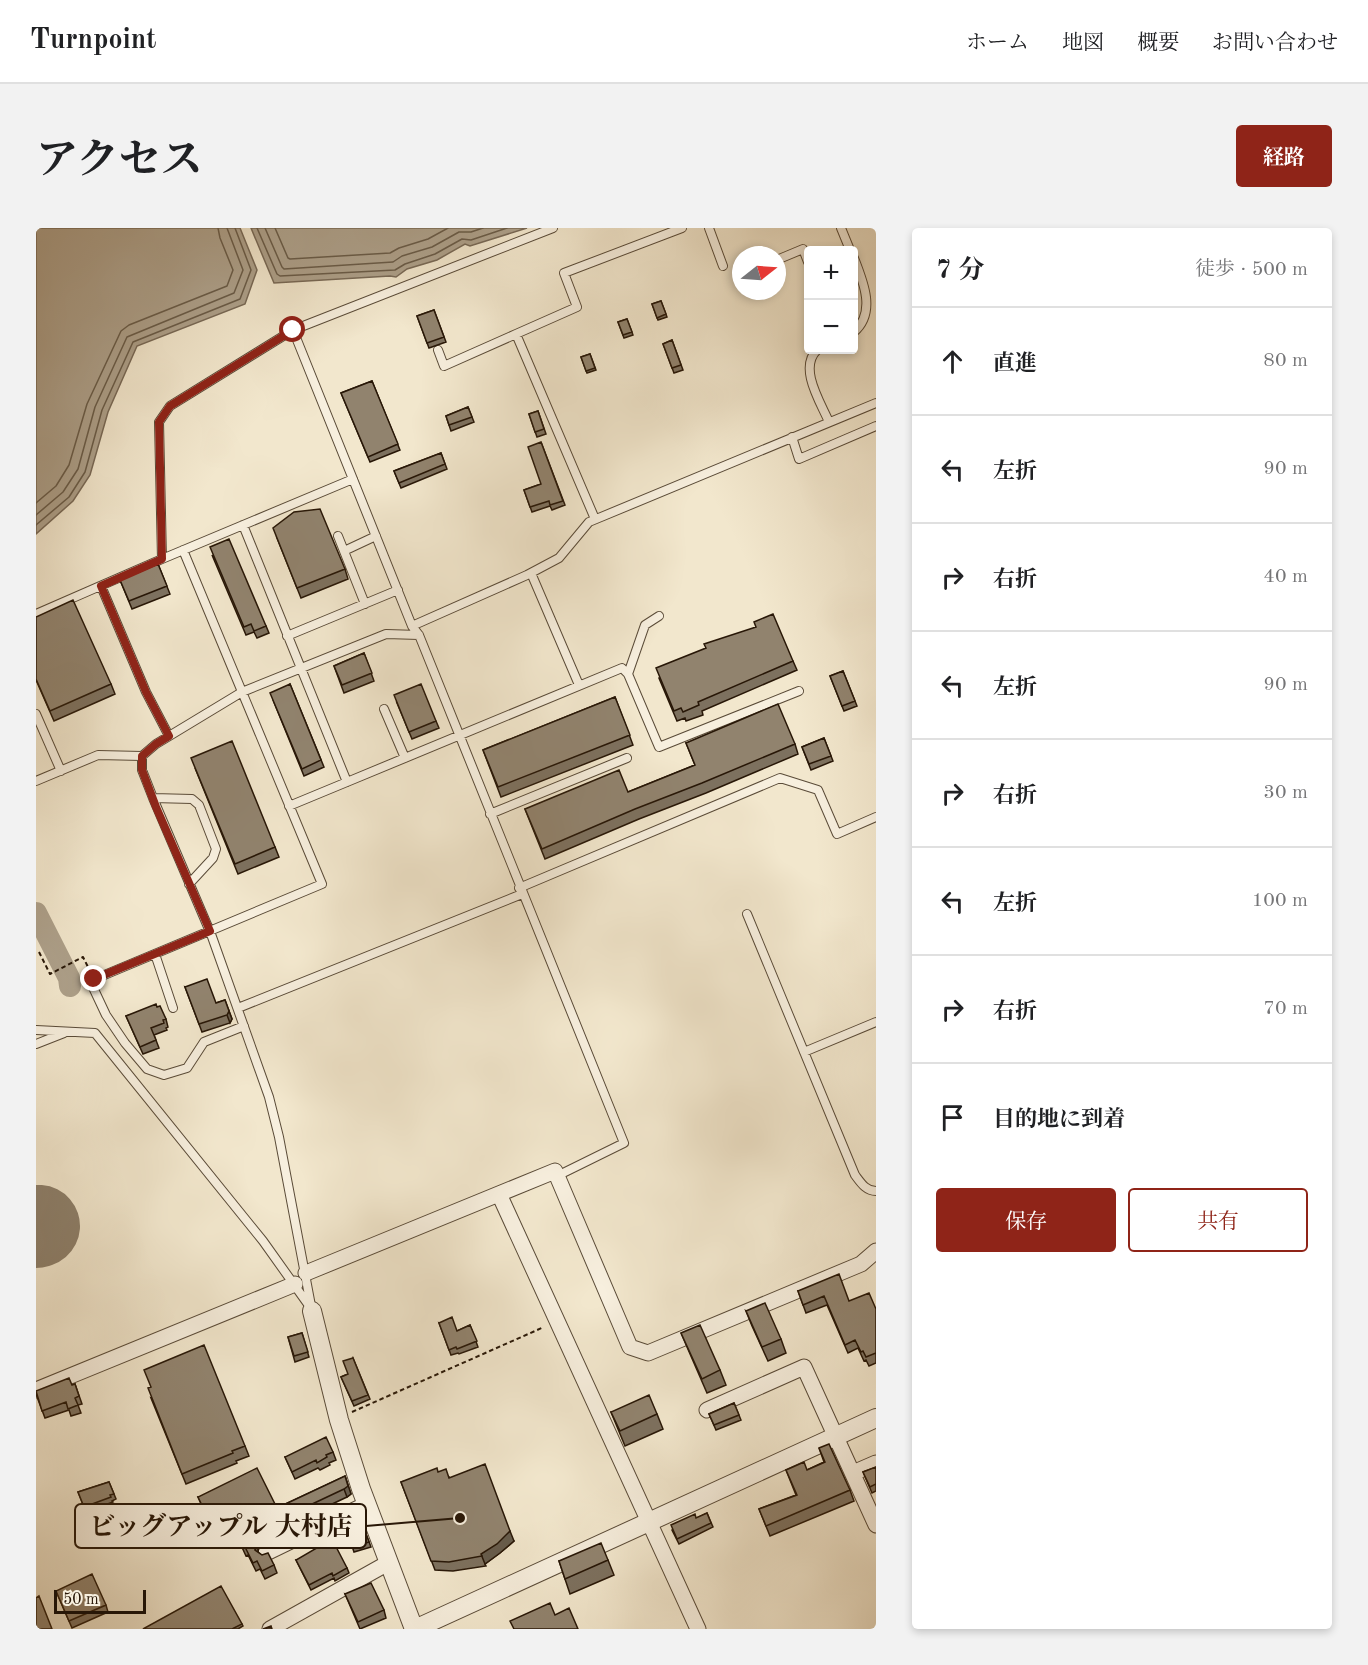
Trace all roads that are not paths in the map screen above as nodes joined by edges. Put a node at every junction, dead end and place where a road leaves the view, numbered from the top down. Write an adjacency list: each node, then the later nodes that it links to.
1 (553, 228): 11 (lane)
2 (682, 228): 12 (lane)
3 (708, 228): 8 (lane)
4 (841, 228): 5 (lane)
5 (848, 246)
6 (804, 252): 7 (lane)
7 (786, 256)
8 (723, 266)
9 (858, 268): 10 (lane)
10 (858, 329)
11 (293, 330): 19 (lane); 26 (lane)
12 (516, 334): 13 (lane); 20 (lane)
13 (438, 350)
14 (815, 354): 16 (lane)
15 (876, 403): 16 (lane)
16 (829, 422): 18 (lane)
17 (876, 426): 18 (lane)
18 (792, 437): 20 (lane)
19 (353, 479): 21 (lane); 23 (lane)
20 (595, 519): 27 (lane)
21 (243, 525): 24 (lane); 35 (lane)
22 (338, 536): 25 (lane)
23 (376, 536): 25 (lane); 29 (lane)
24 (183, 550): 26 (lane); 40 (lane)
25 (344, 550): 30 (lane)
26 (162, 559): 28 (lane)
27 (531, 573): 33 (lane); 38 (lane)
28 (101, 586): 31 (lane); 44 (lane)
29 (398, 591): 30 (lane); 33 (lane)
30 (365, 604): 35 (lane)
31 (36, 614)
32 (659, 616): 37 (lane)
33 (412, 626): 34 (lane)
34 (419, 635): 36 (lane); 43 (lane)
35 (287, 636): 36 (lane)
36 (300, 669): 40 (lane); 50 (lane)
37 (628, 674): 38 (lane); 39 (lane)
38 (579, 685): 43 (lane)
39 (799, 691)
40 (242, 692): 44 (lane); 52 (lane)
41 (384, 709): 46 (lane)
42 (36, 714): 48 (lane)
43 (459, 735): 46 (lane); 53 (lane)
44 (169, 736): 45 (lane)
45 (142, 756): 48 (lane); 51 (lane)
46 (405, 758): 50 (lane)
47 (627, 758): 53 (lane)
48 (61, 771): 49 (lane)
49 (36, 781)
50 (347, 782): 52 (lane)
51 (153, 798): 55 (lane); 55 (lane)
52 (290, 806): 58 (lane)
53 (490, 814): 56 (lane)
54 (876, 817): 56 (lane)
55 (189, 884): 58 (lane)
56 (521, 891): 61 (lane); 68 (lane)
57 (747, 914): 67 (lane)
58 (210, 931): 59 (lane); 61 (lane)
59 (155, 954): 60 (lane); 63 (lane)
60 (173, 1008)
61 (238, 1008): 63 (lane)
62 (876, 1022): 67 (lane)
63 (244, 1026): 72 (lane)
64 (36, 1030): 65 (lane)
65 (68, 1032): 66 (lane); 73 (lane)
66 (36, 1044)
67 (804, 1052): 69 (lane)
68 (557, 1176): 70 (street); 71 (street)
69 (876, 1191)
70 (499, 1194): 72 (street); 82 (street)
71 (876, 1251)
72 (306, 1273): 74 (lane)
73 (295, 1284): 74 (lane); 75 (street)
74 (312, 1311): 81 (street)
75 (36, 1390)
76 (707, 1410): 78 (street)
77 (876, 1418): 78 (street)
78 (836, 1436): 80 (street); 82 (street)
79 (876, 1463): 80 (street)
80 (853, 1473): 83 (street)
81 (367, 1504): 84 (street); 85 (street)
82 (650, 1521): 87 (street); 88 (street)
83 (876, 1525)
84 (267, 1552)
85 (388, 1563): 86 (street); 87 (street)
86 (270, 1629)
87 (415, 1629)
88 (698, 1629)

